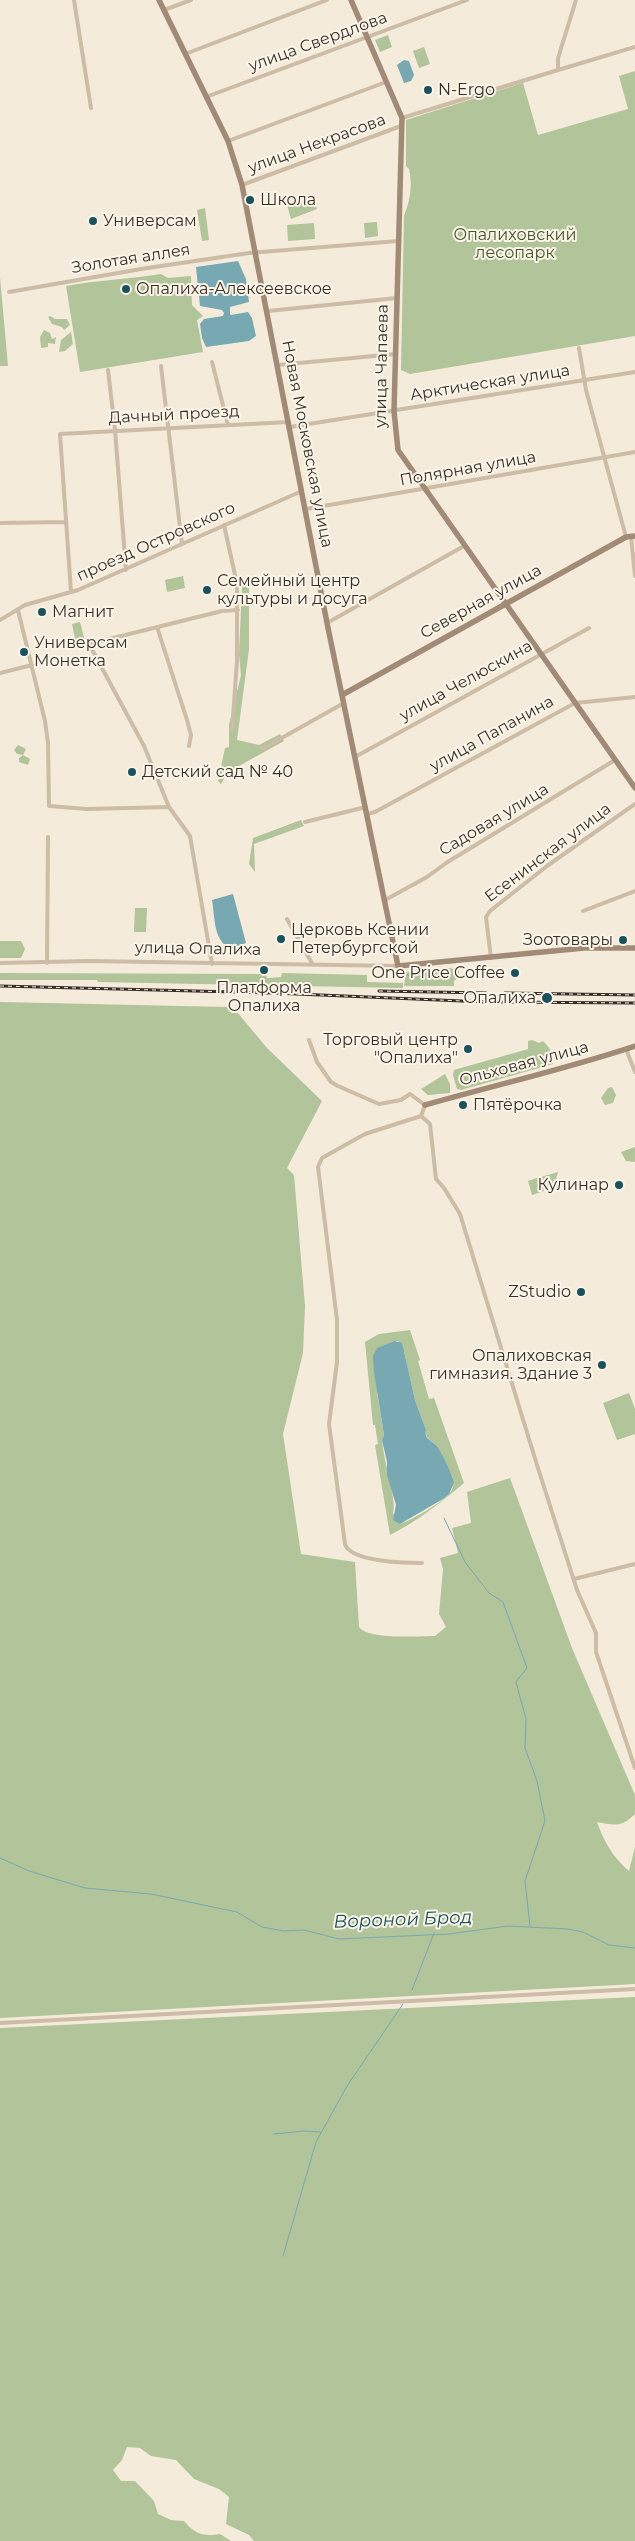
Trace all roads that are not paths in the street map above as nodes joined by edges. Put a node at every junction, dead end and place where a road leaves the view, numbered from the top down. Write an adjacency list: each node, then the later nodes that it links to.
1 (74, 0): 15 (street)
2 (159, 0): 8 (street, Новая Московская улица)
3 (191, 0): 8 (street)
4 (327, 0): 11 (street)
5 (351, 0): 9 (street)
6 (467, 0): 9 (street, улица Свердлова)
7 (576, 0): 12 (street)
8 (164, 10): 11 (street, Новая Московская улица)
9 (367, 37): 13 (street); 14 (street, улица Свердлова)
10 (635, 47): 12 (street)
11 (185, 54): 14 (street, Новая Московская улица)
12 (558, 70): 16 (street)
13 (386, 82): 16 (street); 18 (street)
14 (206, 97): 18 (street, Новая Московская улица)
15 (91, 108)
16 (402, 118): 17 (street, улица Чапаева)
17 (401, 126): 19 (street, улица Некрасова); 20 (street, улица Чапаева)
18 (228, 141): 19 (street, Новая Московская улица)
19 (242, 185): 21 (street, Новая Московская улица)
20 (398, 241): 21 (street, Золотая аллея); 23 (street, улица Чапаева)
21 (257, 254): 22 (street, Золотая аллея); 24 (street, Новая Московская улица)
22 (10, 292)
23 (397, 298): 24 (street); 26 (street, улица Чапаева)
24 (268, 311): 29 (street, Новая Московская улица)
25 (579, 348): 32 (street)
26 (395, 354): 29 (street); 33 (street, улица Чапаева)
27 (212, 362): 34 (street)
28 (161, 366): 36 (street)
29 (278, 366): 35 (street, Новая Московская улица)
30 (108, 370): 37 (street)
31 (635, 372): 32 (street, Арктическая улица)
32 (585, 380): 33 (street, Арктическая улица); 39 (street)
33 (394, 412): 35 (street, Арктическая улица); 40 (street, улица Чапаева)
34 (228, 424): 35 (street, Дачный проезд); 36 (street, Дачный проезд)
35 (289, 424): 41 (street, Новая Московская улица)
36 (169, 427): 37 (street, Дачный проезд); 47 (street)
37 (115, 430): 43 (street, Дачный проезд); 49 (street)
38 (635, 452): 39 (street, Полярная улица)
39 (604, 457): 40 (street, Полярная улица); 46 (street)
40 (424, 490): 42 (street, Полярная улица); 48 (street, улица Чапаева)
41 (302, 491): 42 (street, Новая Московская улица); 45 (street, проезд Островского)
42 (306, 509): 56 (street, Новая Московская улица)
43 (66, 522): 44 (street); 51 (street)
44 (0, 523)
45 (224, 525): 47 (street, проезд Островского); 54 (street)
46 (630, 536): 50 (street); 52 (street, Северная улица)
47 (182, 544): 49 (street, проезд Островского)
48 (464, 546): 52 (street, улица Чапаева); 56 (street)
49 (126, 570): 51 (street, проезд Островского)
50 (635, 576)
51 (71, 592): 53 (street, проезд Островского)
52 (504, 605): 59 (street, улица Чапаева); 62 (street, Северная улица)
53 (18, 610): 55 (street, проезд Островского); 60 (street)
54 (238, 610): 57 (street); 66 (street)
55 (0, 620)
56 (327, 623): 62 (street, Новая Московская улица)
57 (157, 627): 67 (street); 73 (street)
58 (589, 628): 59 (street, улица Челюскина)
59 (540, 654): 65 (street, улица Чапаева); 69 (street, улица Челюскина)
60 (32, 665): 61 (street); 73 (street)
61 (0, 673)
62 (342, 695): 64 (street, Новая Московская улица)
63 (635, 697): 65 (street, улица Папанина)
64 (344, 703): 68 (street); 69 (street, Новая Московская улица)
65 (575, 703): 70 (street, улица Чапаева); 74 (street, улица Папанина)
66 (232, 731)
67 (189, 746)
68 (262, 749)
69 (355, 757): 74 (street, Новая Московская улица)
70 (615, 760): 71 (street, улица Чапаева); 78 (street, Садовая улица)
71 (635, 788)
72 (635, 804): 82 (street, Есенинская улица)
73 (169, 807): 85 (street)
74 (366, 810): 75 (street, улица Папанина); 78 (street, Новая Московская улица)
75 (305, 822)
76 (48, 837): 84 (street)
77 (635, 892): 79 (street)
78 (385, 900): 87 (street, Новая Московская улица)
79 (583, 911)
80 (287, 919): 86 (street)
81 (635, 948): 82 (street, улица Опалиха)
82 (490, 958): 87 (street, улица Опалиха)
83 (0, 963): 84 (street, улица Опалиха)
84 (47, 963): 85 (street, улица Опалиха)
85 (212, 964): 86 (street, улица Опалиха)
86 (313, 965): 87 (street, улица Опалиха)
87 (398, 966)
88 (309, 1040): 92 (street)
89 (635, 1046): 90 (street, Ольховая улица)
90 (626, 1049): 91 (street); 92 (street, Ольховая улица)
91 (635, 1072)
92 (423, 1107): 93 (street)
93 (421, 1116): 94 (street); 96 (street)
94 (422, 1563)
95 (635, 1564): 96 (street)
96 (574, 1578): 97 (street)
97 (635, 1768)
98 (635, 1989): 99 (street)
99 (0, 2023)

